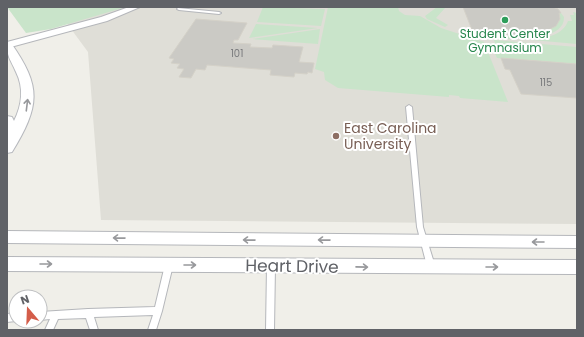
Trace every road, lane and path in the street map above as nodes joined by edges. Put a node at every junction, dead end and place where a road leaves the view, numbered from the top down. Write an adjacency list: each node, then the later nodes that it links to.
1 (136, 7): 4 (street)
2 (179, 9): 3 (lane)
3 (219, 13)
4 (7, 45): 6 (main road)
5 (7, 62): 6 (main road)
6 (26, 81): 9 (main road, one-way to 6)
7 (409, 107): 11 (lane)
8 (7, 120): 9 (main road)
9 (9, 144)
10 (7, 237): 11 (street, Heart Drive, one-way to 10)
11 (424, 241): 12 (street, Heart Drive, one-way to 11); 16 (lane)
12 (577, 242)
13 (7, 264): 14 (street, Heart Drive, one-way to 14)
14 (169, 265): 15 (street, Heart Drive, one-way to 15); 18 (lane)
15 (271, 266): 16 (street, Heart Drive, one-way to 16); 25 (lane)
16 (431, 267): 17 (street, Heart Drive, one-way to 17)
17 (577, 267)
18 (158, 311): 19 (lane); 24 (lane)
19 (88, 314): 20 (lane); 23 (lane)
20 (56, 315): 21 (lane); 22 (lane)
21 (48, 316)
22 (49, 330)
23 (94, 330)
24 (152, 330)
25 (270, 330)

